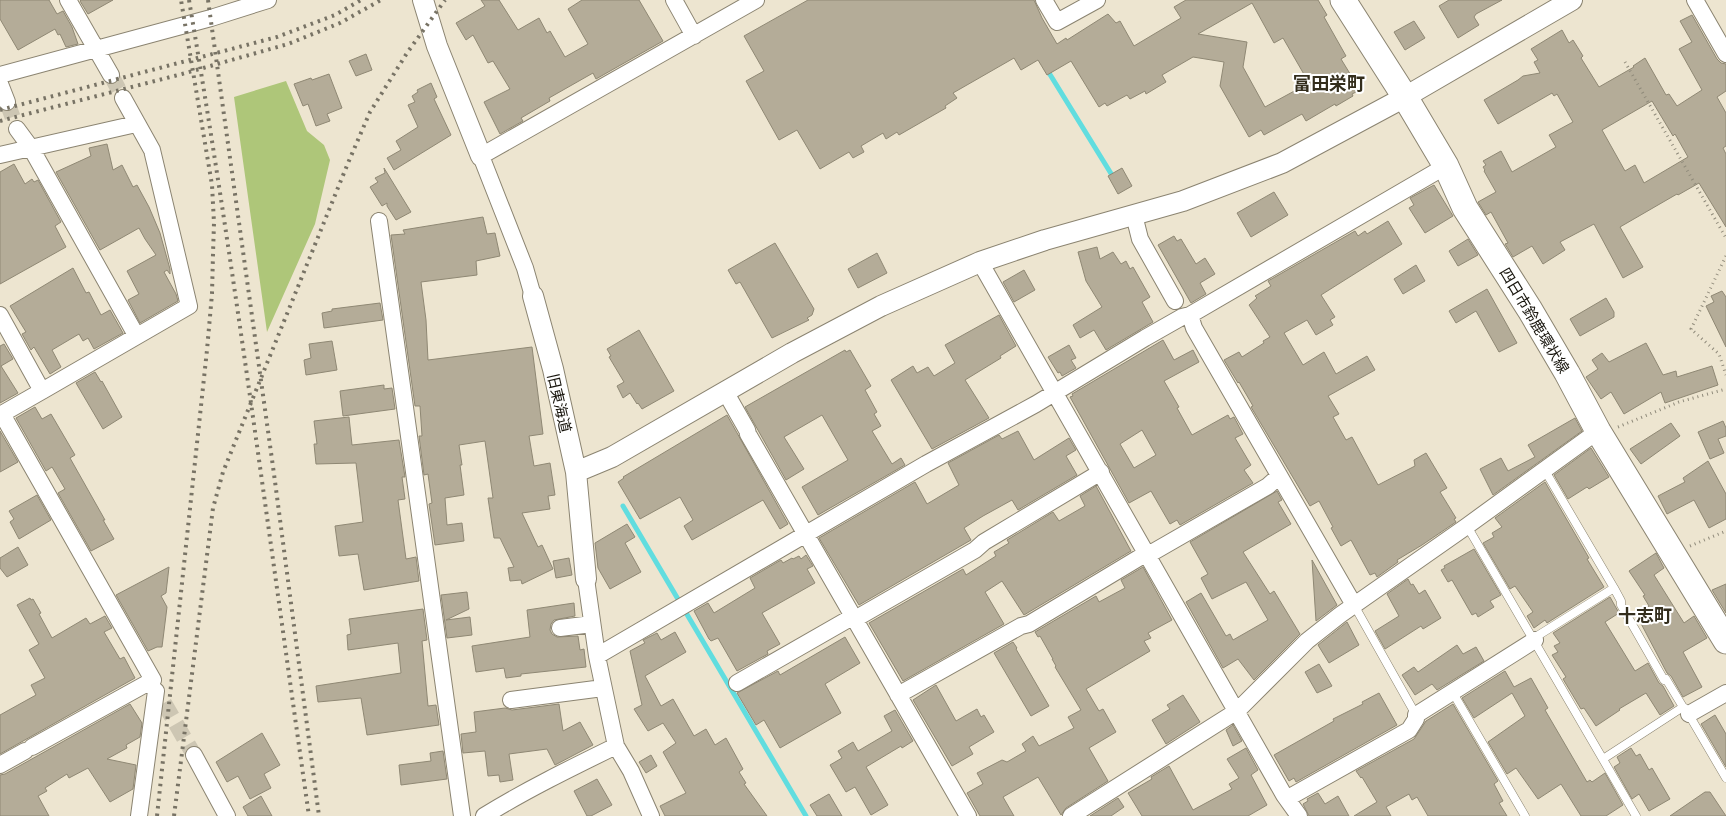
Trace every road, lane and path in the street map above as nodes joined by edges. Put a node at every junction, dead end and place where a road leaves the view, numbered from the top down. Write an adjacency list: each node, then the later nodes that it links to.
1 (68, 0): 12 (street)
2 (268, 0): 12 (street)
3 (423, 0): 25 (street, 旧東海道)
4 (674, 0): 11 (street)
5 (756, 0): 11 (street)
6 (1044, 0): 7 (street)
7 (1097, 0)
8 (1342, 0): 18 (main road, 四日市鈴鹿環状線)
9 (1572, 0): 18 (street)
10 (1695, 0): 13 (street)
11 (694, 36): 25 (street)
12 (97, 50): 15 (street); 16 (street)
13 (1726, 54)
14 (1625, 62): 29 (path)
15 (0, 75)
16 (110, 75)
17 (0, 84): 20 (street)
18 (1405, 97): 26 (main road, 四日市鈴鹿環状線); 27 (street)
19 (123, 98): 21 (street)
20 (6, 102)
21 (136, 124): 23 (street); 36 (street)
22 (17, 129): 23 (street)
23 (31, 148): 24 (street); 36 (street)
24 (0, 154)
25 (482, 156): 32 (street, 旧東海道)
26 (1446, 166): 35 (street); 43 (main road, 四日市鈴鹿環状線)
27 (1134, 215): 31 (street); 33 (street)
28 (379, 221): 80 (street)
29 (1726, 238)
30 (1726, 256): 37 (path)
31 (980, 262): 40 (street); 41 (street)
32 (533, 296): 45 (street, 旧東海道)
33 (1175, 300)
34 (0, 315): 39 (street)
35 (1190, 316): 40 (street); 47 (street)
36 (136, 335): 39 (street)
37 (1726, 375)
38 (1726, 389): 43 (path)
39 (42, 391): 42 (street)
40 (1055, 392): 46 (street); 50 (street)
41 (726, 393): 45 (street); 50 (street)
42 (1, 414): 64 (street)
43 (1600, 433): 44 (street); 52 (main road, 四日市鈴鹿環状線)
44 (1544, 470): 48 (street); 54 (lane)
45 (576, 472): 53 (street, 旧東海道)
46 (1101, 472): 51 (street); 56 (street)
47 (1279, 476): 51 (street); 55 (street)
48 (1467, 526): 55 (street); 59 (lane)
49 (1726, 532): 52 (path)
50 (806, 533): 56 (street); 61 (street)
51 (1148, 554): 67 (street); 70 (street)
52 (1673, 556): 60 (main road, 四日市鈴鹿環状線)
53 (586, 580): 57 (street, 旧東海道)
54 (1614, 588): 59 (lane); 69 (lane)
55 (1354, 605): 70 (street); 71 (lane)
56 (854, 617): 62 (street); 67 (street)
57 (592, 624): 58 (street); 61 (street, 旧東海道)
58 (560, 628)
59 (1534, 639): 65 (street); 74 (lane)
60 (1726, 641)
61 (597, 656): 63 (street, 旧東海道)
62 (737, 682)
63 (603, 688): 68 (street); 72 (street, 旧東海道)
64 (158, 692): 75 (street); 78 (street)
65 (1453, 693): 71 (street); 86 (lane)
66 (1726, 693): 69 (street)
67 (898, 695): 83 (street)
68 (511, 700)
69 (1686, 710): 74 (lane); 76 (lane)
70 (1237, 711): 77 (street); 84 (street)
71 (1416, 715): 77 (street)
72 (616, 746): 81 (street); 82 (street, 旧東海道)
73 (194, 755): 79 (street)
74 (1604, 759): 87 (lane)
75 (0, 765)
76 (1726, 778)
77 (1288, 798): 85 (street)
78 (139, 816)
79 (227, 816)
80 (462, 816)
81 (484, 816)
82 (651, 816)
83 (968, 816)
84 (1071, 816)
85 (1299, 816)
86 (1525, 816)
87 (1636, 816)

